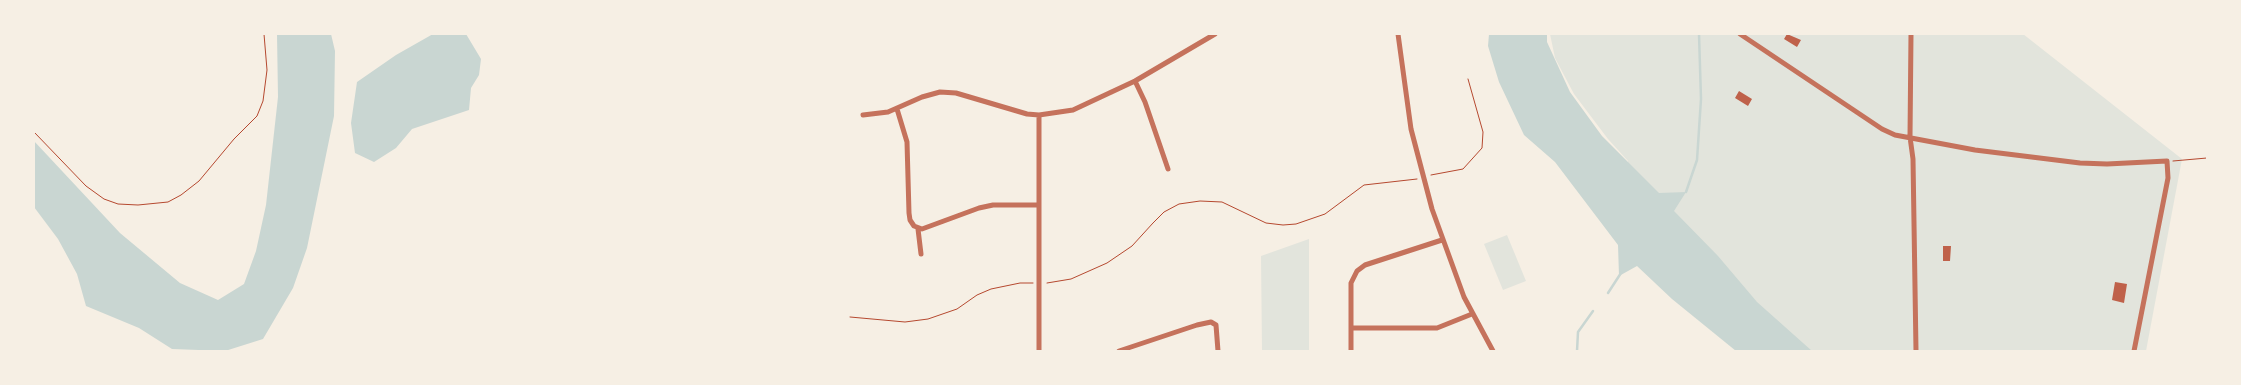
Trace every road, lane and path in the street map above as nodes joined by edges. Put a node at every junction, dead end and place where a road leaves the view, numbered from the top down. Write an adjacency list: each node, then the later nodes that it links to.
1 (264, 34): 11 (path)
2 (1215, 34): 7 (street)
3 (1398, 34): 20 (street)
4 (1740, 34): 12 (street)
5 (1911, 34): 12 (street)
6 (1468, 79): 16 (path)
7 (1135, 82): 10 (street); 15 (street)
8 (897, 109): 9 (street); 10 (street); 19 (street)
9 (863, 115)
10 (1039, 115): 18 (street)
11 (34, 132)
12 (1910, 137): 14 (street); 32 (street)
13 (2207, 158): 14 (path)
14 (2168, 161): 33 (street)
15 (1168, 169)
16 (1430, 175)
17 (1416, 179): 23 (path)
18 (1038, 205): 19 (street); 27 (street)
19 (918, 228): 21 (street)
20 (1442, 240): 24 (street); 26 (street)
21 (921, 254)
22 (1032, 283): 25 (path)
23 (1046, 283)
24 (1472, 314): 26 (street); 31 (street)
25 (850, 317)
26 (1351, 328): 30 (street)
27 (1039, 351)
28 (1124, 351): 29 (street)
29 (1218, 351)
30 (1351, 351)
31 (1492, 351)
32 (1916, 351)
33 (2134, 351)

